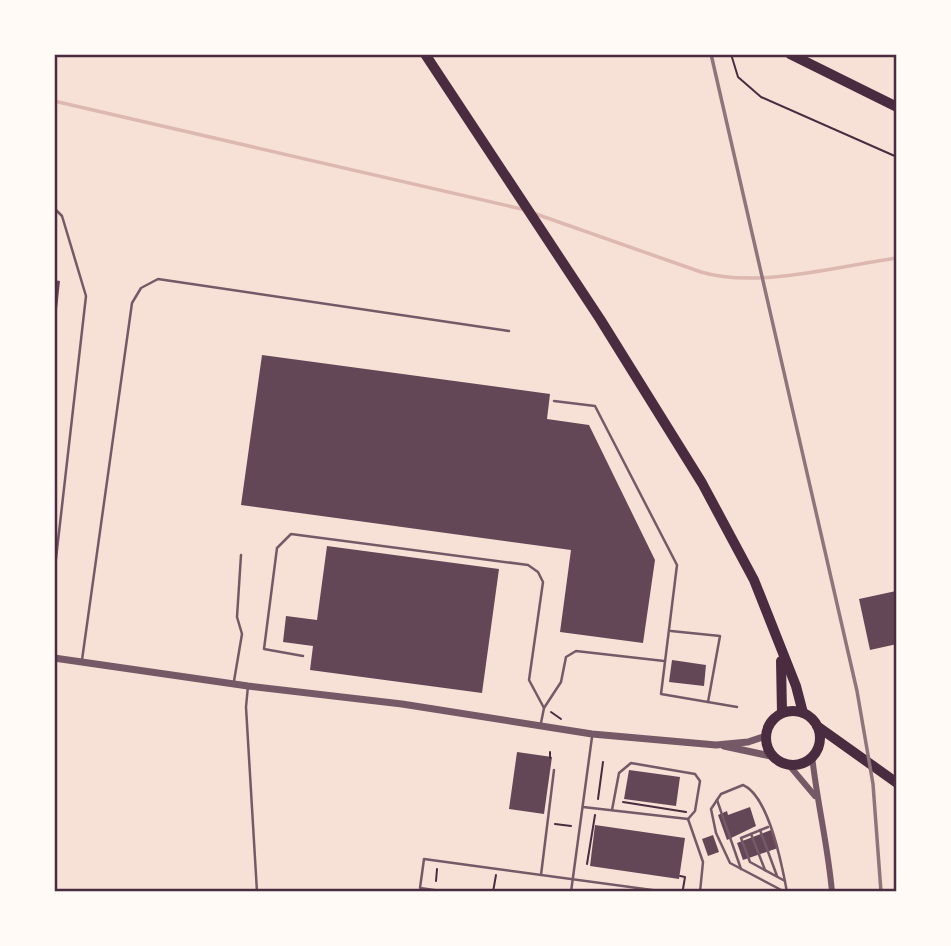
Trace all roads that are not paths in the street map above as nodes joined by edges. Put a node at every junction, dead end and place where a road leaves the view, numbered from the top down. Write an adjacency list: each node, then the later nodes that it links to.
1 (425, 54): 10 (main road)
2 (790, 54): 3 (main road)
3 (897, 107)
4 (54, 208): 8 (lane)
5 (509, 331): 13 (lane)
6 (554, 401): 9 (lane)
7 (241, 555): 15 (lane)
8 (54, 576)
9 (671, 631): 14 (lane); 17 (lane)
10 (781, 653): 20 (main road); 21 (main road)
11 (303, 656): 19 (lane)
12 (54, 658): 13 (street)
13 (82, 661): 15 (street)
14 (664, 661): 17 (lane); 19 (lane)
15 (234, 684): 16 (street)
16 (248, 686): 22 (street); 48 (lane)
17 (708, 702): 18 (lane)
18 (737, 707)
19 (544, 708): 22 (lane)
20 (782, 713): 21 (main road); 25 (main road)
21 (803, 713): 23 (main road)
22 (540, 726): 24 (street)
23 (817, 726): 27 (main road); 28 (main road)
24 (592, 734): 26 (street); 35 (lane)
25 (766, 736): 26 (street); 29 (main road)
26 (716, 745): 29 (street)
27 (843, 747): 28 (main road); 32 (main road)
28 (815, 752): 30 (main road); 33 (street)
29 (775, 757): 30 (main road)
30 (788, 764): 33 (street)
31 (554, 770): 43 (lane)
32 (896, 782)
33 (817, 798): 47 (street)
34 (717, 800): 38 (lane); 42 (lane); 42 (lane)
35 (582, 807): 36 (lane); 45 (lane)
36 (612, 810): 37 (lane); 37 (lane)
37 (688, 819): 52 (lane)
38 (769, 827): 39 (lane); 46 (lane)
39 (760, 830): 40 (lane); 44 (lane)
40 (751, 834): 41 (lane); 41 (lane)
41 (765, 870): 44 (lane)
42 (742, 871): 53 (lane)
43 (541, 874): 45 (lane); 49 (lane)
44 (777, 876): 46 (lane)
45 (573, 879): 50 (lane); 51 (lane)
46 (785, 881): 53 (lane)
47 (831, 891)
48 (257, 892)
49 (448, 892)
50 (571, 892)
51 (667, 892)
52 (700, 892)
53 (786, 892)

